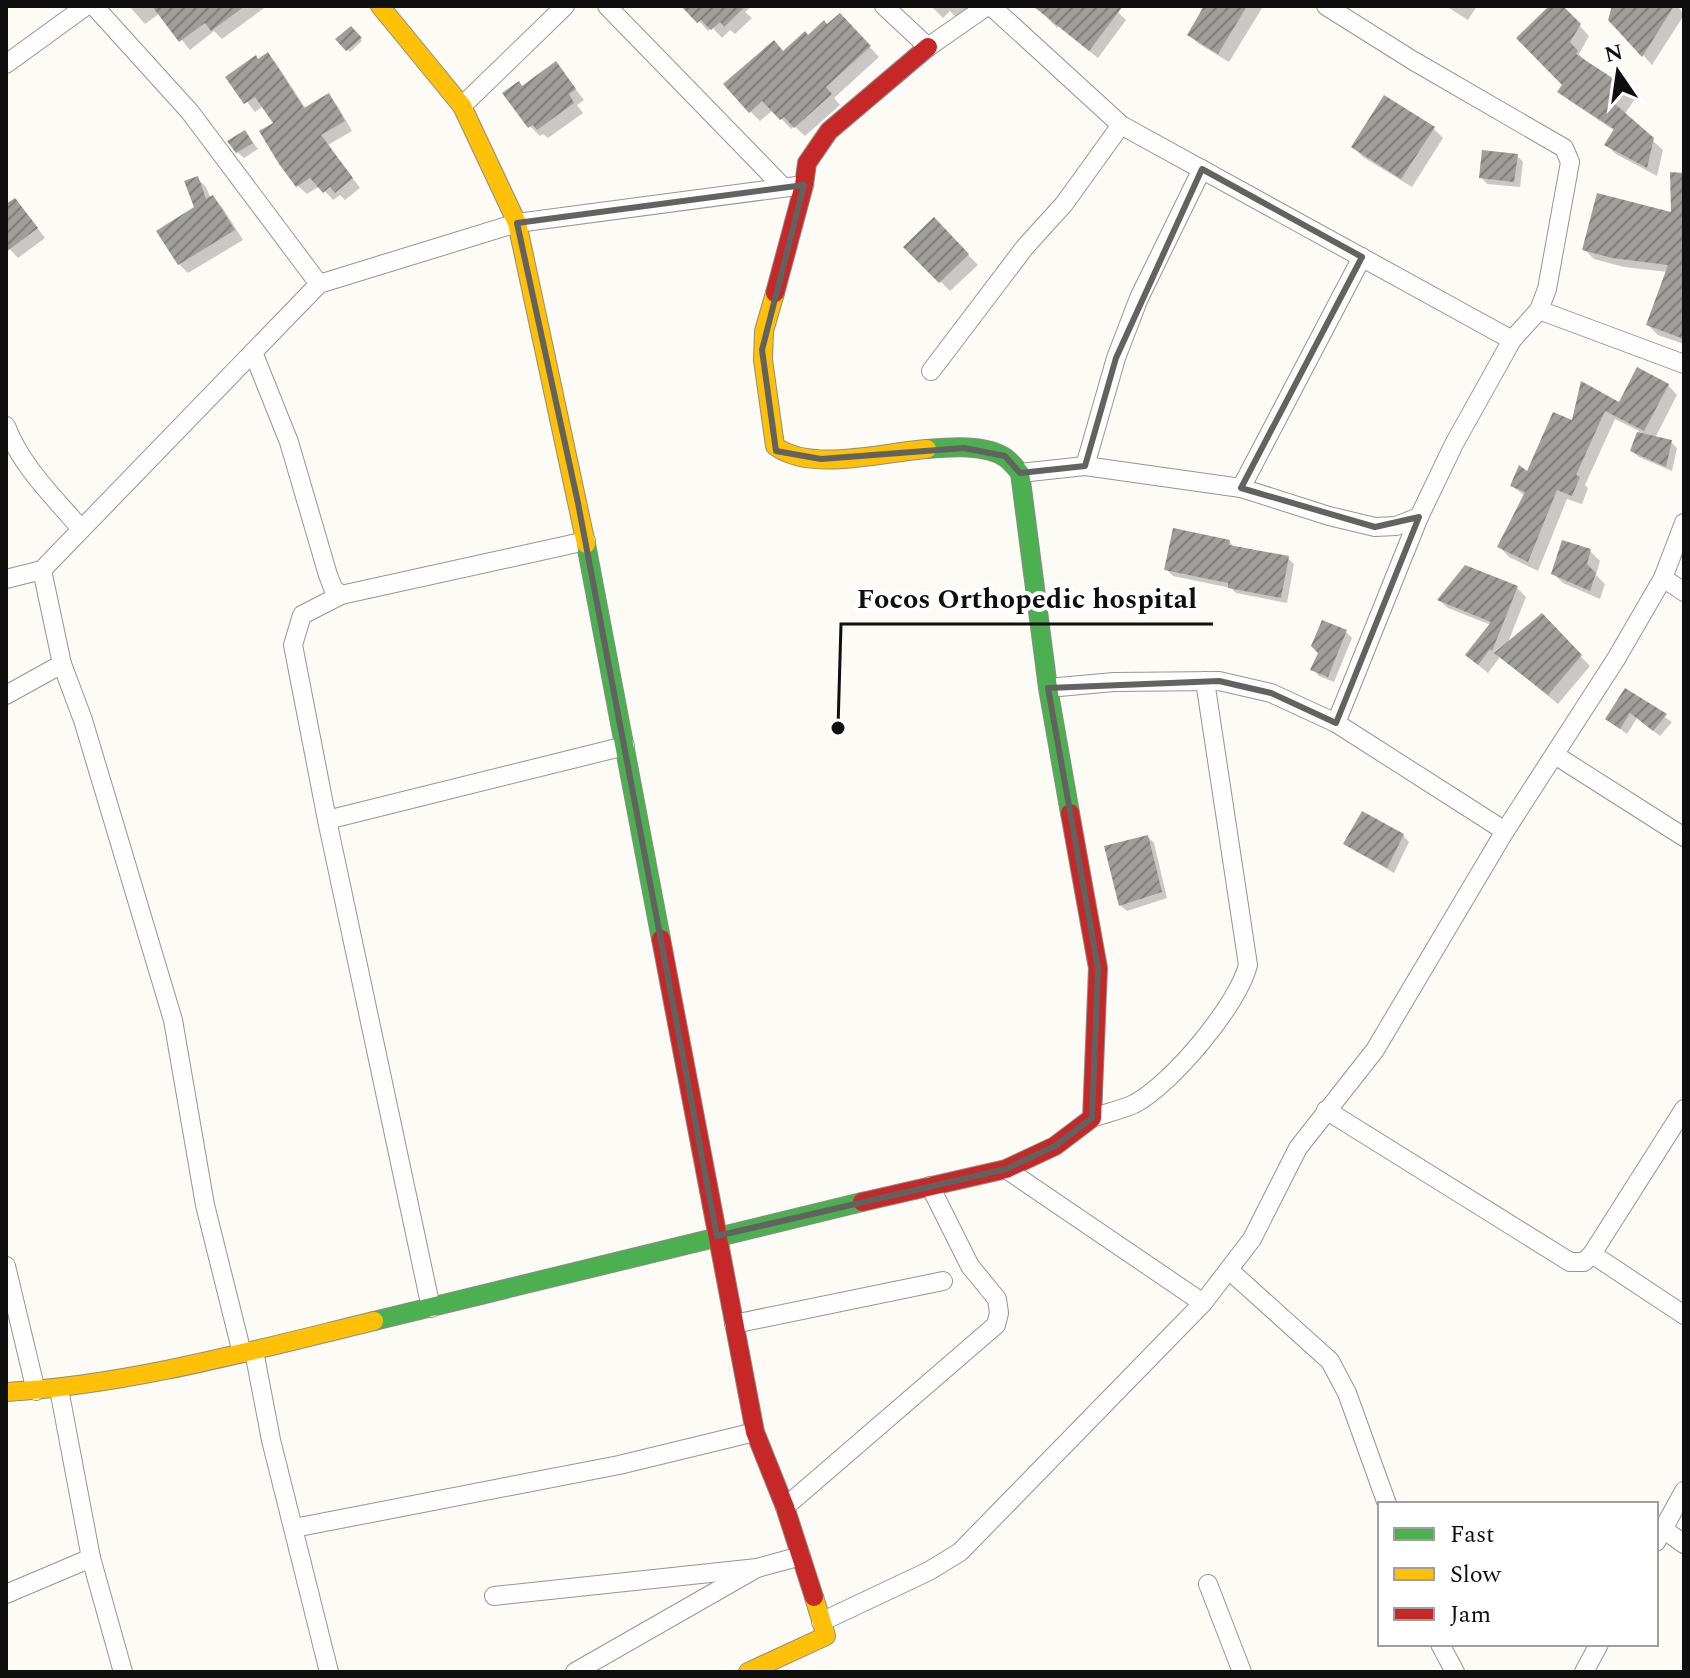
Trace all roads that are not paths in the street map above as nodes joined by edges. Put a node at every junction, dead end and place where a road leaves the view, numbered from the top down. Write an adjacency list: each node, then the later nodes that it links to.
1 (86, 6): 10 (street)
2 (94, 6): 18 (street)
3 (380, 6): 11 (street)
4 (565, 6): 11 (street)
5 (607, 6): 15 (street)
6 (884, 6): 9 (street)
7 (989, 6): 9 (street); 12 (street)
8 (1326, 6): 19 (street)
9 (928, 47): 14 (street)
10 (6, 64)
11 (462, 106): 16 (street)
12 (1121, 125): 13 (street); 23 (street)
13 (1202, 169): 17 (street); 25 (street)
14 (804, 185): 15 (street); 26 (street)
15 (783, 187): 16 (street)
16 (517, 223): 18 (street); 31 (street)
17 (1362, 257): 20 (street); 27 (street)
18 (319, 284): 21 (street)
19 (1539, 310): 20 (street); 22 (street)
20 (1512, 340): 28 (street)
21 (253, 352): 30 (street); 36 (street)
22 (1684, 364)
23 (931, 371)
24 (6, 426): 30 (street)
25 (1085, 466): 26 (street); 27 (street)
26 (1020, 473): 39 (street)
27 (1241, 488): 28 (street)
28 (1419, 517): 41 (street)
29 (1684, 523): 33 (street)
30 (81, 529): 32 (street)
31 (586, 541): 36 (street); 42 (street)
32 (42, 570): 34 (street); 37 (street)
33 (1663, 578): 35 (street); 43 (street)
34 (6, 579)
35 (1684, 592)
36 (341, 595): 44 (street)
37 (62, 664): 40 (street); 61 (street)
38 (1205, 681): 39 (street); 41 (street); 48 (street)
39 (1048, 688): 48 (street)
40 (6, 695)
41 (1336, 723): 45 (street)
42 (625, 746): 44 (street); 52 (street)
43 (1555, 755): 45 (street); 46 (street)
44 (327, 820): 58 (street)
45 (1505, 831): 47 (street)
46 (1684, 837)
47 (1326, 1110): 53 (street); 55 (street)
48 (1092, 1118): 50 (street)
49 (1681, 1120): 53 (street)
50 (1006, 1169): 51 (street); 57 (street)
51 (930, 1186): 52 (street); 68 (street)
52 (717, 1236): 58 (street); 60 (street)
53 (1592, 1254): 59 (street)
54 (6, 1266): 63 (street)
55 (1229, 1270): 57 (street); 67 (street)
56 (943, 1281): 60 (street)
57 (1203, 1303): 78 (street)
58 (431, 1308): 61 (street)
59 (1684, 1315)
60 (734, 1324): 65 (street)
61 (248, 1352): 62 (street); 69 (street)
62 (59, 1389): 63 (street); 73 (street)
63 (36, 1391): 64 (street)
64 (6, 1392)
65 (755, 1432): 68 (street); 69 (street)
66 (1684, 1491): 70 (street)
67 (1386, 1502)
68 (785, 1507): 72 (street)
69 (294, 1528): 82 (street)
70 (1660, 1536): 71 (street)
71 (1684, 1544)
72 (801, 1556): 74 (street); 78 (street)
73 (91, 1558): 76 (street); 81 (street)
74 (757, 1568): 77 (street); 83 (street)
75 (1208, 1584): 85 (street)
76 (6, 1594)
77 (494, 1596)
78 (821, 1622): 84 (street)
79 (1441, 1646): 86 (street)
80 (1598, 1646): 87 (street)
81 (123, 1672)
82 (329, 1672)
83 (575, 1672)
84 (748, 1672)
85 (1242, 1672)
86 (1455, 1672)
87 (1584, 1672)

